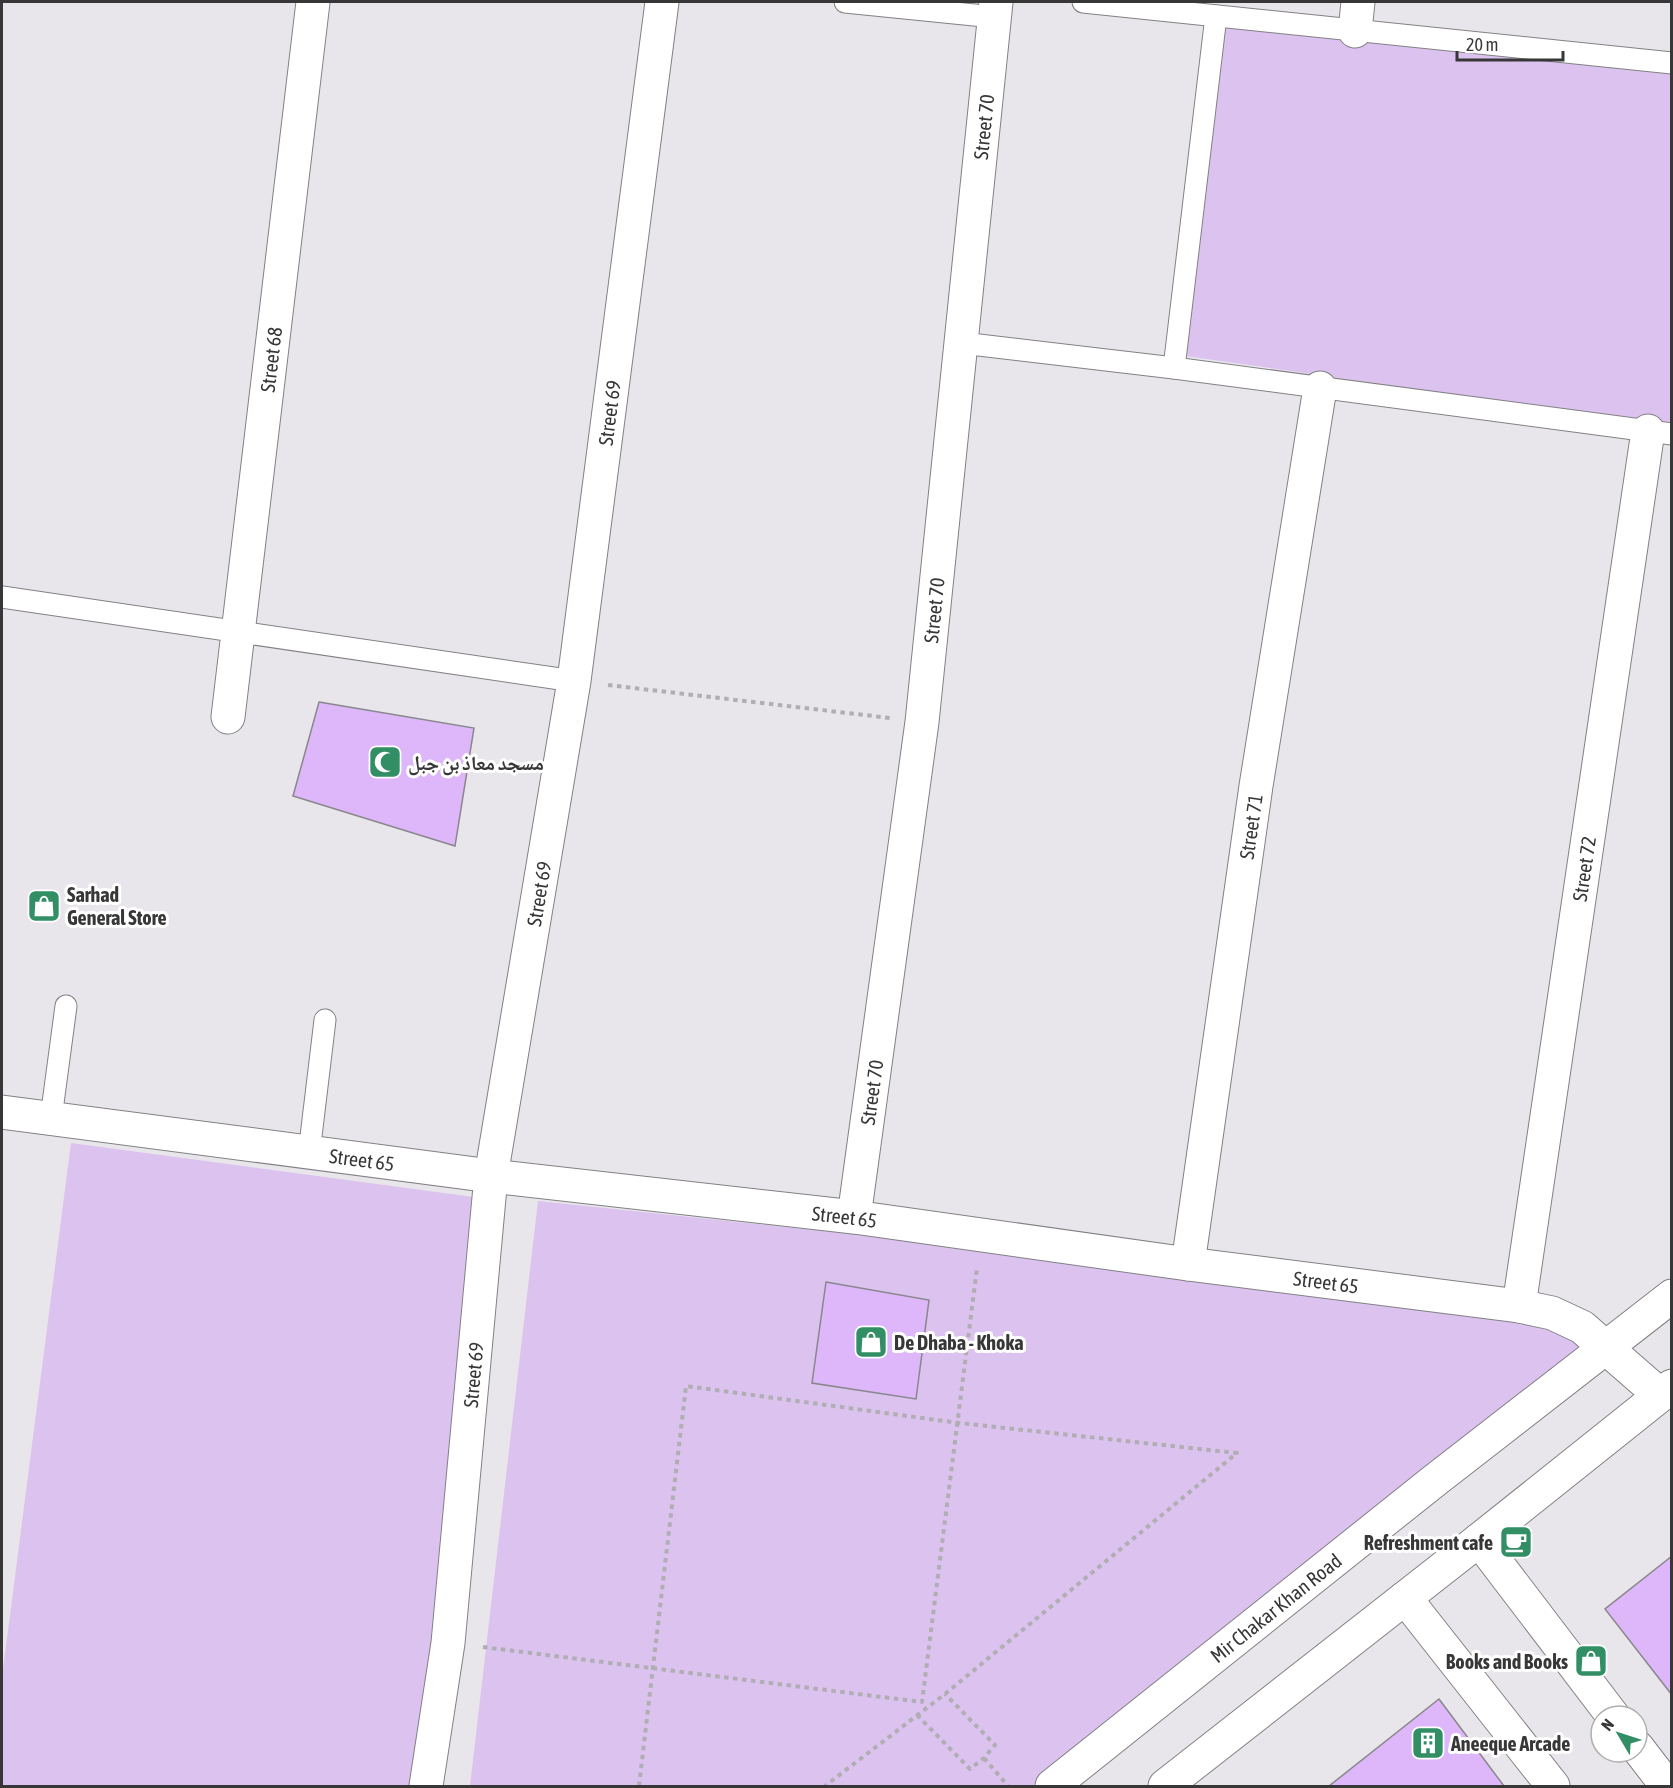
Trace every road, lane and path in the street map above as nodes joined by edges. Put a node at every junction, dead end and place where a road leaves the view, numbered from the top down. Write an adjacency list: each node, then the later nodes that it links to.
1 (313, 2): 14 (street, Street 68)
2 (662, 2): 15 (street, Street 69)
3 (845, 2): 5 (lane)
4 (1083, 2): 6 (lane)
5 (995, 9): 9 (street, Street 70)
6 (1216, 16): 7 (lane); 10 (lane)
7 (1357, 16): 8 (lane)
8 (1671, 63)
9 (962, 343): 10 (lane); 17 (street, Street 70)
10 (1174, 368): 11 (lane)
11 (1320, 388): 12 (lane); 26 (street, Street 71)
12 (1660, 433): 28 (street, Street 72)
13 (2, 597): 14 (lane)
14 (238, 630): 15 (lane); 16 (street, Street 68)
15 (574, 681): 17 (path); 23 (street, Street 69)
16 (228, 717)
17 (922, 722): 24 (street, Street 70)
18 (66, 1006): 21 (lane)
19 (325, 1020): 22 (lane)
20 (2, 1112): 21 (street, Street 65)
21 (51, 1118): 22 (street, Street 65)
22 (309, 1153): 23 (street, Street 65)
23 (491, 1176): 24 (street, Street 65); 34 (street, Street 69)
24 (854, 1217): 25 (street, Street 65)
25 (981, 1234): 26 (street, Street 65); 31 (path)
26 (1188, 1264): 28 (street, Street 65)
27 (1671, 1296): 29 (street, Mir Chakar Khan Road)
28 (1519, 1306): 29 (street, Street 65)
29 (1606, 1347): 30 (street, Street 65); 45 (street, Mir Chakar Khan Road)
30 (1666, 1390): 32 (street)
31 (959, 1423): 35 (path); 35 (path); 36 (path)
32 (1479, 1540): 33 (street); 37 (street)
33 (1405, 1598): 46 (street); 47 (street)
34 (448, 1643): 35 (path); 41 (street, Street 69)
35 (652, 1668): 42 (path)
36 (945, 1694): 38 (path); 39 (path)
37 (1604, 1704)
38 (917, 1715): 39 (path); 43 (path)
39 (984, 1758): 44 (path)
40 (1649, 1763): 48 (street)
41 (426, 1786)
42 (639, 1786)
43 (825, 1786)
44 (1008, 1786)
45 (1052, 1786)
46 (1165, 1786)
47 (1553, 1786)
48 (1667, 1786)

